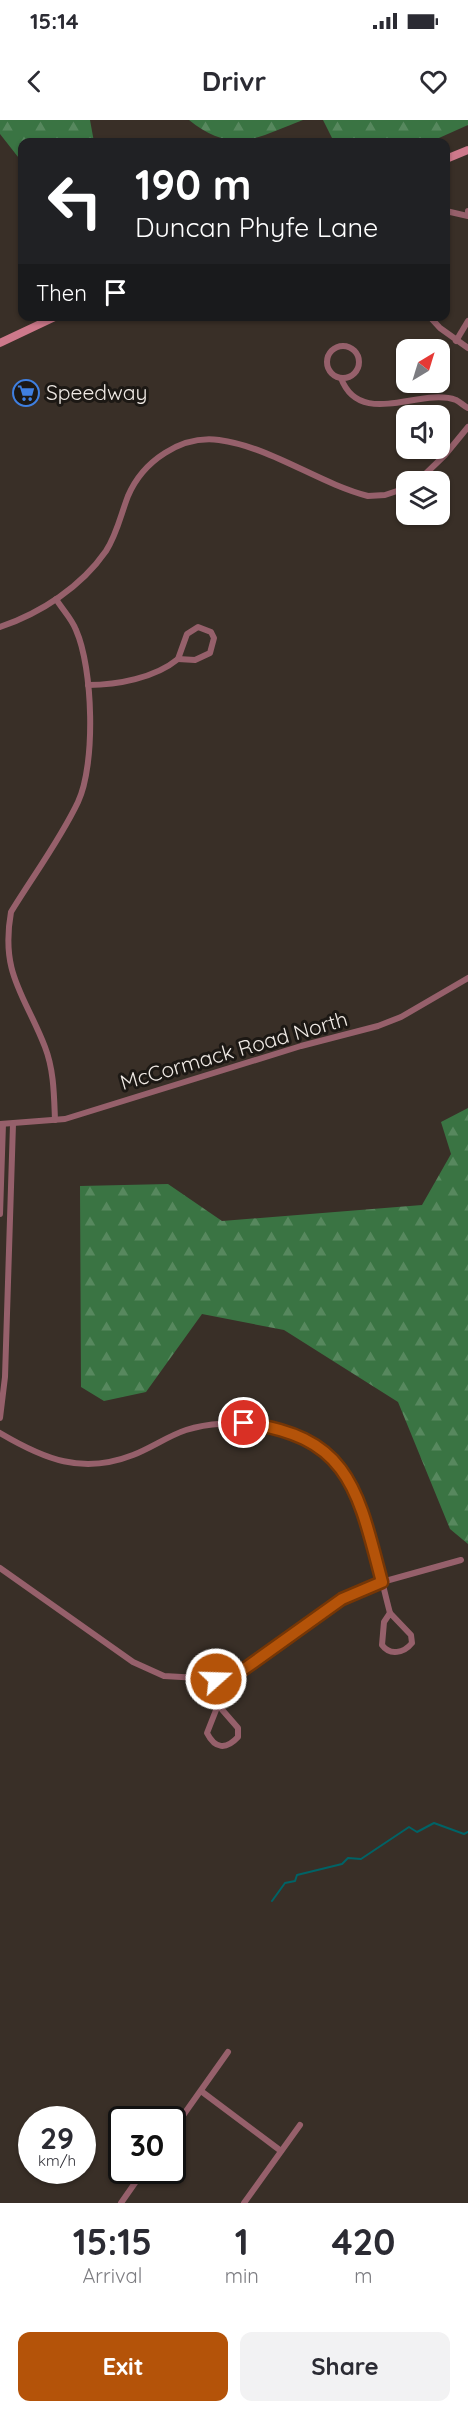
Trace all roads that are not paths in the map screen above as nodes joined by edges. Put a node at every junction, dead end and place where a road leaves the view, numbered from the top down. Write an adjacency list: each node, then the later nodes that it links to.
1 (468, 150): 2 (street)
2 (450, 157)
3 (450, 211): 4 (street)
4 (468, 213)
5 (46, 321): 9 (street)
6 (434, 321): 8 (street)
7 (468, 321): 8 (street)
8 (456, 341): 10 (street)
9 (0, 343)
10 (468, 348)
11 (341, 378): 11 (street); 12 (street)
12 (468, 408)
13 (468, 428): 14 (street)
14 (428, 471)
15 (396, 491): 16 (street)
16 (56, 599): 17 (street); 19 (street)
17 (0, 627)
18 (178, 659): 18 (street); 19 (street)
19 (88, 685): 20 (street)
20 (1, 953)
21 (5, 977): 23 (street)
22 (468, 978): 23 (street, McCormack Road North)
23 (55, 1120): 25 (street, McCormack Road North)
24 (1, 1124): 25 (street, McCormack Road North); 26 (street)
25 (13, 1124): 27 (street)
26 (0, 1213): 27 (street)
27 (10, 1213): 28 (street)
28 (4, 1303): 29 (street)
29 (0, 1418)
30 (0, 1433): 33 (street)
31 (461, 1560): 33 (street)
32 (0, 1568): 35 (street)
33 (382, 1582): 34 (street); 35 (street)
34 (390, 1613): 34 (street)
35 (216, 1679): 36 (street)
36 (218, 1705): 36 (street)
37 (228, 2052): 38 (street)
38 (201, 2091): 39 (street); 41 (street)
39 (186, 2112)
40 (300, 2125): 41 (street)
41 (281, 2151): 44 (street)
42 (134, 2184): 43 (street)
43 (121, 2203)
44 (244, 2203)

